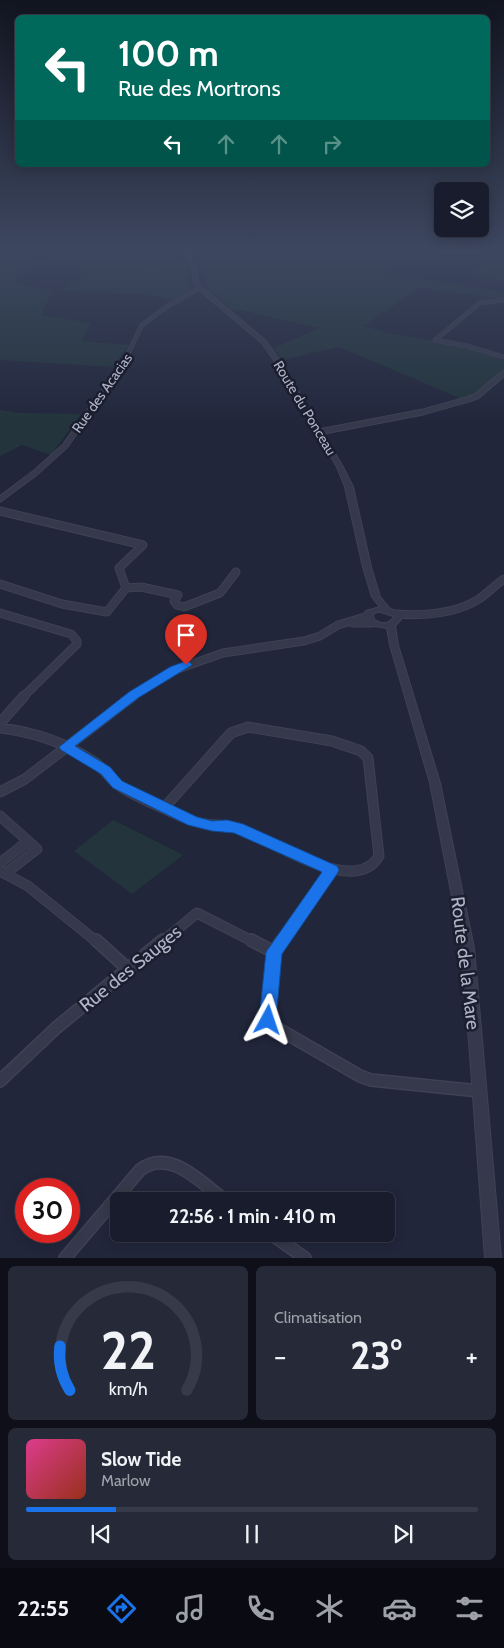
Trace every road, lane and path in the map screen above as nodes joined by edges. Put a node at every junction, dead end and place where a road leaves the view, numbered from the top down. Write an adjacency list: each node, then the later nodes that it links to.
1 (166, 308): 7 (street, Rue des Acacias)
2 (223, 308): 6 (street, Route du Ponceau)
3 (474, 308): 4 (street)
4 (504, 358)
5 (504, 373): 6 (street)
6 (319, 432): 13 (street, Route du Ponceau)
7 (0, 499)
8 (0, 511): 12 (street)
9 (236, 572): 12 (street)
10 (504, 579): 17 (street)
11 (0, 584): 12 (street)
12 (126, 588)
13 (376, 597): 14 (street, Route du Ponceau); 16 (street, Route du Ponceau)
14 (386, 609): 16 (street); 17 (street)
15 (1, 615): 18 (street)
16 (372, 616): 17 (street); 20 (street)
17 (391, 621): 31 (street, Route de la Mare)
18 (0, 723)
19 (0, 728): 20 (street)
20 (66, 747): 21 (street); 22 (street)
21 (0, 792)
22 (164, 808): 26 (street); 26 (street)
23 (0, 816): 24 (street)
24 (27, 842): 25 (street); 27 (street)
25 (0, 863)
26 (332, 870): 28 (street)
27 (3, 872): 29 (street)
28 (274, 952): 29 (street, Rue des Sauges); 31 (street)
29 (128, 969): 30 (street, Rue des Sauges)
30 (0, 1081)
31 (479, 1091): 38 (street, Route de la Mare)
32 (122, 1192): 33 (street)
33 (213, 1192)
34 (110, 1206): 36 (street)
35 (282, 1242): 37 (street)
36 (66, 1258)
37 (305, 1258)
38 (493, 1258)

